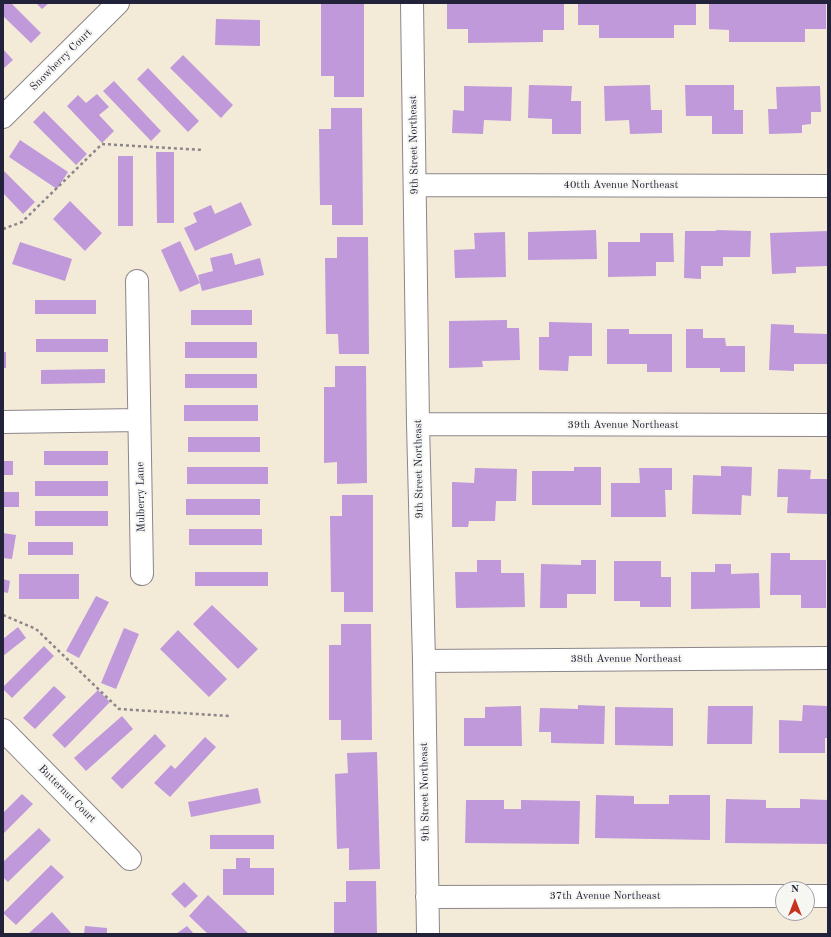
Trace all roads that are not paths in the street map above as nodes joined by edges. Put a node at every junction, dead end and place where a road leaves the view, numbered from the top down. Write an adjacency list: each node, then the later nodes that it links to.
1 (118, 3): 3 (street, Snowberry Court)
2 (412, 3): 4 (street, 9th Street Northeast)
3 (3, 117)
4 (415, 185): 5 (street, 40tth Avenue Northeast); 9 (street, 9th Street Northeast)
5 (828, 186)
6 (137, 281): 7 (street, Mulberry Lane)
7 (139, 420): 8 (street); 11 (street, Mulberry Lane)
8 (3, 422)
9 (418, 424): 10 (street, 39th Avenue Northeast); 13 (street, 9th Street Northeast)
10 (828, 425)
11 (142, 574)
12 (828, 658): 13 (street, 38th Avenue Northeast)
13 (424, 661): 19 (street, 9th Street Northeast)
14 (3, 730): 15 (street, Butternut Court)
15 (130, 858)
16 (775, 896): 19 (street, 37th Avenue Northeast)
17 (815, 896): 18 (street)
18 (828, 896)
19 (427, 897): 20 (street, 9th Street Northeast)
20 (428, 934)

